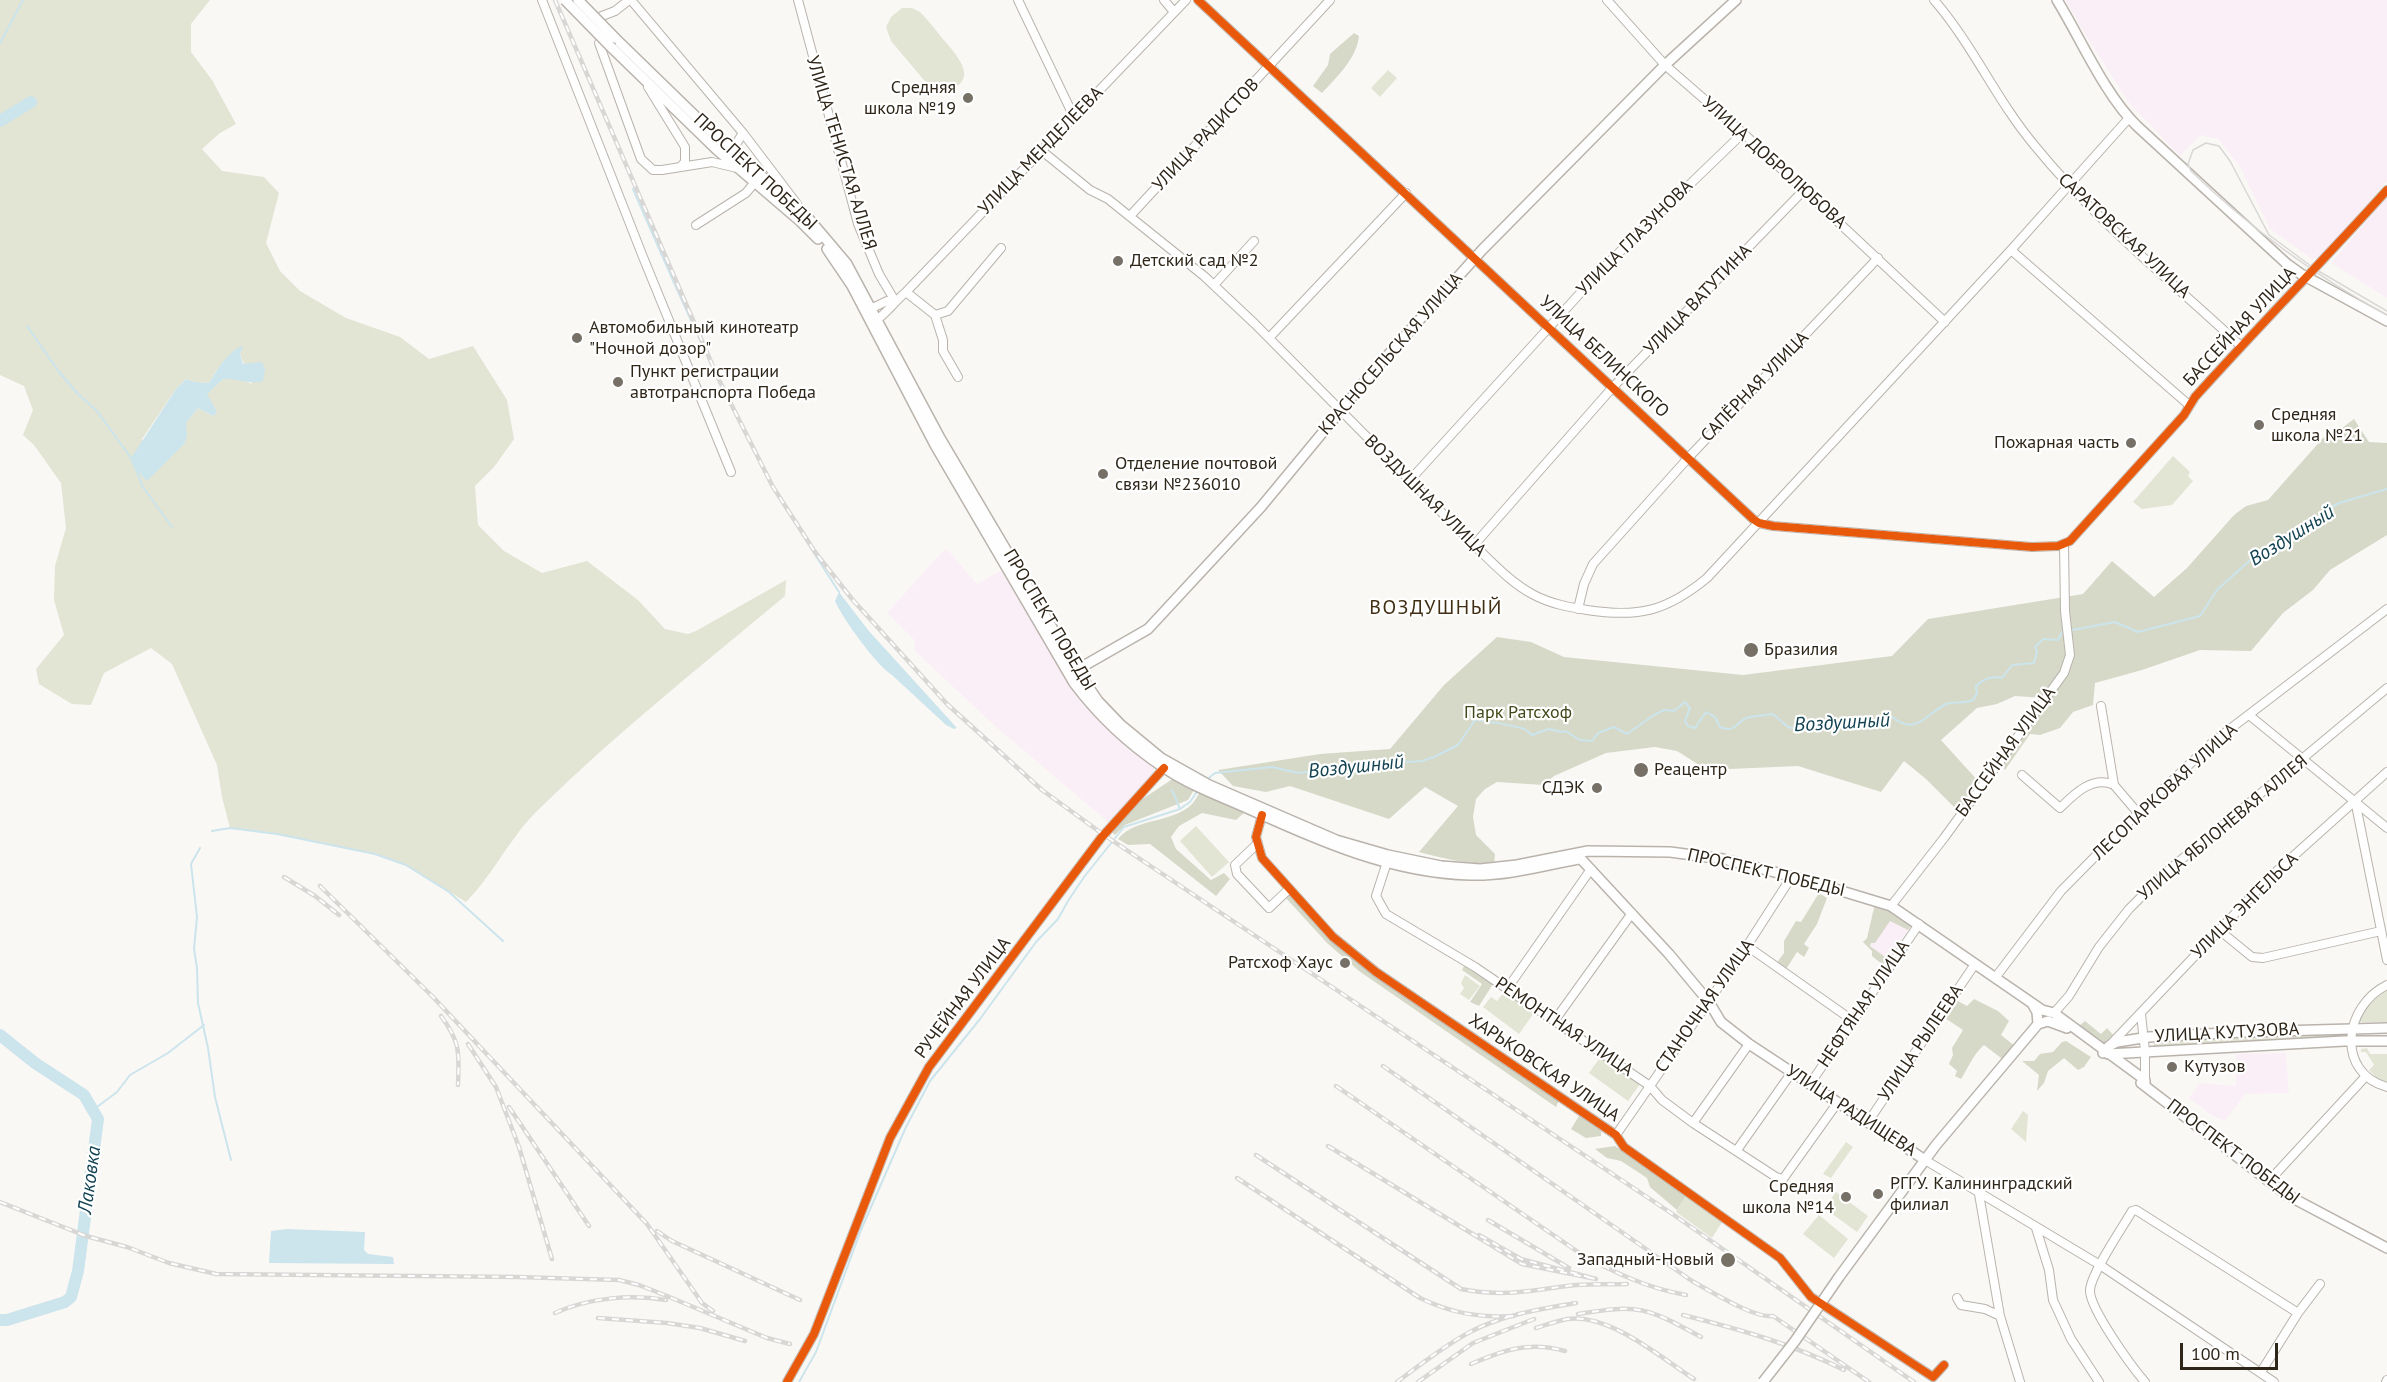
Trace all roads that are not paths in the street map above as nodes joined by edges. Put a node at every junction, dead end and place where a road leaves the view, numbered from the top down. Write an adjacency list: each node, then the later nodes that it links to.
1 (542, 0): 59 (street)
2 (565, 0): 20 (main road, ПРОСПЕКТ ПОБЕДЫ, bridge)
3 (578, 0): 25 (main road, ПРОСПЕКТ ПОБЕДЫ, bridge)
4 (630, 0): 16 (street, ПРОСПЕКТ ПОБЕДЫ); 23 (street, ПРОСПЕКТ ПОБЕДЫ)
5 (798, 0): 45 (street, УЛИЦА ТЕНИСТАЯ АЛЛЕЯ)
6 (1018, 0): 21 (street)
7 (1164, 0): 15 (street)
8 (1186, 0): 15 (street, УЛИЦА МЕНДЕЛЕЕВА)
9 (1198, 0): 19 (street, УЛИЦА БЕЛИНСКОГО)
10 (1330, 0): 19 (street, УЛИЦА РАДИСТОВ)
11 (1607, 0): 18 (street, УЛИЦА ДОБРОЛЮБОВА)
12 (1736, 0): 18 (main road, КРАСНОСЕЛЬСКАЯ УЛИЦА)
13 (1934, 0): 30 (street, САРАТОВСКАЯ УЛИЦА)
14 (2058, 0): 22 (main road)
15 (1174, 12): 21 (street, УЛИЦА МЕНДЕЛЕЕВА)
16 (602, 16)
17 (599, 43): 27 (street)
18 (1665, 65): 24 (street, УЛИЦА ДОБРОЛЮБОВА); 40 (main road, КРАСНОСЕЛЬСКАЯ УЛИЦА)
19 (1269, 67): 33 (street, УЛИЦА БЕЛИНСКОГО); 35 (street, УЛИЦА РАДИСТОВ)
20 (645, 81): 27 (street); 28 (main road, ПРОСПЕКТ ПОБЕДЫ)
21 (1074, 117): 26 (street, УЛИЦА МЕНДЕЛЕЕВА)
22 (2129, 118): 30 (street, ВОЗДУШНАЯ УЛИЦА); 42 (main road)
23 (743, 133): 25 (street); 34 (street, ПРОСПЕКТ ПОБЕДЫ)
24 (1743, 133): 31 (street, УЛИЦА ДОБРОЛЮБОВА); 51 (street, УЛИЦА ГЛАЗУНОВА)
25 (722, 142): 34 (main road, ПРОСПЕКТ ПОБЕДЫ)
26 (1042, 151): 35 (street, ВОЗДУШНАЯ УЛИЦА); 44 (street, УЛИЦА МЕНДЕЛЕЕВА)
27 (681, 166): 28 (street)
28 (741, 170): 29 (main road, ПРОСПЕКТ ПОБЕДЫ)
29 (755, 182): 36 (street); 46 (main road, ПРОСПЕКТ ПОБЕДЫ)
30 (2068, 186): 39 (street, ВОЗДУШНАЯ УЛИЦА); 53 (street, САРАТОВСКАЯ УЛИЦА)
31 (1804, 190): 41 (street, УЛИЦА ДОБРОЛЮБОВА); 55 (street, УЛИЦА ВАТУТИНА)
32 (2387, 190): 42 (street, БАССЕЙНАЯ УЛИЦА)
33 (1406, 193): 40 (street, УЛИЦА БЕЛИНСКОГО); 52 (street)
34 (803, 212): 46 (main road, ПРОСПЕКТ ПОБЕДЫ)
35 (1130, 216): 43 (street, ВОЗДУШНАЯ УЛИЦА)
36 (696, 225)
37 (1254, 241): 43 (street)
38 (1001, 248): 47 (street)
39 (2011, 250): 50 (street, ВОЗДУШНАЯ УЛИЦА); 56 (street)
40 (1476, 257): 51 (street, УЛИЦА БЕЛИНСКОГО); 57 (main road, КРАСНОСЕЛЬСКАЯ УЛИЦА)
41 (1878, 258): 50 (street, УЛИЦА ДОБРОЛЮБОВА); 58 (street, САПЁРНАЯ УЛИЦА)
42 (2306, 277): 49 (main road); 53 (street, БАССЕЙНАЯ УЛИЦА)
43 (1214, 285): 52 (street, ВОЗДУШНАЯ УЛИЦА)
44 (906, 292): 45 (street, УЛИЦА МЕНДЕЛЕЕВА); 47 (street)
45 (894, 301): 46 (street, УЛИЦА МЕНДЕЛЕЕВА); 48 (street, УЛИЦА МЕНДЕЛЕЕВА)
46 (869, 309): 48 (main road, ПРОСПЕКТ ПОБЕДЫ)
47 (935, 315): 54 (street)
48 (875, 321): 66 (main road, ПРОСПЕКТ ПОБЕДЫ)
49 (2387, 321)
50 (1945, 322): 61 (street, ВОЗДУШНАЯ УЛИЦА)
51 (1548, 326): 55 (street, УЛИЦА БЕЛИНСКОГО); 60 (street, УЛИЦА ГЛАЗУНОВА)
52 (1269, 338): 57 (street, ВОЗДУШНАЯ УЛИЦА)
53 (2241, 346): 56 (street, БАССЕЙНАЯ УЛИЦА)
54 (958, 377)
55 (1613, 387): 58 (street, УЛИЦА БЕЛИНСКОГО); 63 (street, УЛИЦА ВАТУТИНА)
56 (2189, 405): 62 (street, БАССЕЙНАЯ УЛИЦА)
57 (1340, 411): 60 (street, ВОЗДУШНАЯ УЛИЦА); 66 (main road, КРАСНОСЕЛЬСКАЯ УЛИЦА)
58 (1689, 457): 61 (street, УЛИЦА БЕЛИНСКОГО); 64 (street, САПЁРНАЯ УЛИЦА)
59 (731, 472)
60 (1410, 480): 63 (street, ВОЗДУШНАЯ УЛИЦА)
61 (1759, 523): 62 (street); 64 (street, ВОЗДУШНАЯ УЛИЦА)
62 (2067, 542): 86 (street, БАССЕЙНАЯ УЛИЦА)
63 (1474, 545): 64 (street, ВОЗДУШНАЯ УЛИЦА)
64 (1578, 609)
65 (2387, 609): 69 (street, ЛЕСОПАРКОВАЯ УЛИЦА)
66 (1073, 673): 71 (main road, ПРОСПЕКТ ПОБЕДЫ)
67 (2387, 688): 70 (street, УЛИЦА ЯБЛОНЕВАЯ АЛЛЕЯ)
68 (2101, 706): 74 (street)
69 (2249, 715): 70 (street); 77 (street, ЛЕСОПАРКОВАЯ УЛИЦА)
70 (2303, 760): 75 (street); 99 (street, УЛИЦА ЯБЛОНЕВАЯ АЛЛЕЯ)
71 (1167, 766): 76 (main road, ПРОСПЕКТ ПОБЕДЫ); 135 (street, РУЧЕЙНАЯ УЛИЦА)
72 (2387, 772): 75 (street, УЛИЦА ЭНГЕЛЬСА)
73 (2022, 775): 74 (street)
74 (2114, 785): 77 (street)
75 (2355, 800): 78 (street); 89 (street, УЛИЦА ЭНГЕЛЬСА); 90 (street)
76 (1263, 812): 79 (street); 80 (main road, ПРОСПЕКТ ПОБЕДЫ); 82 (main road, ПРОСПЕКТ ПОБЕДЫ)
77 (2139, 813): 94 (street, ЛЕСОПАРКОВАЯ УЛИЦА)
78 (2387, 828)
79 (1258, 843): 85 (street, ХАРЬКОВСКАЯ УЛИЦА); 85 (street)
80 (1601, 851): 83 (main road); 84 (main road, ПРОСПЕКТ ПОБЕДЫ)
81 (1575, 860): 82 (main road, ПРОСПЕКТ ПОБЕДЫ); 83 (main road, УЛИЦА РАДИЩЕВА)
82 (1387, 862): 96 (street, РЕМОНТНАЯ УЛИЦА)
83 (1592, 869): 87 (main road, УЛИЦА РАДИЩЕВА); 96 (street)
84 (1792, 876): 86 (main road, ПРОСПЕКТ ПОБЕДЫ); 91 (street, СТАНОЧНАЯ УЛИЦА)
85 (1289, 889): 121 (street, ХАРЬКОВСКАЯ УЛИЦА)
86 (1891, 906): 88 (main road, ПРОСПЕКТ ПОБЕДЫ)
87 (1632, 913): 97 (main road, УЛИЦА РАДИЩЕВА); 101 (street)
88 (1919, 924): 93 (main road, ПРОСПЕКТ ПОБЕДЫ); 102 (street, НЕФТЯНАЯ УЛИЦА)
89 (2219, 930): 90 (street); 100 (street, УЛИЦА ЭНГЕЛЬСА)
90 (2381, 931): 92 (street)
91 (1747, 946): 97 (street, СТАНОЧНАЯ УЛИЦА); 102 (street)
92 (2387, 960)
93 (1975, 964): 94 (main road, ПРОСПЕКТ ПОБЕДЫ); 119 (street, УЛИЦА РЫЛЕЕВА)
94 (1995, 978): 98 (main road, ПРОСПЕКТ ПОБЕДЫ)
95 (2387, 985): 104 (street)
96 (1508, 989): 101 (street, РЕМОНТНАЯ УЛИЦА)
97 (1709, 1002): 109 (main road, УЛИЦА РАДИЩЕВА); 116 (street, СТАНОЧНАЯ УЛИЦА)
98 (2031, 1003): 99 (main road, ПРОСПЕКТ ПОБЕДЫ); 103 (main road)
99 (2054, 1013): 110 (main road, ПРОСПЕКТ ПОБЕДЫ)
100 (2141, 1014): 106 (street); 110 (street, УЛИЦА ЭНГЕЛЬСА)
101 (1555, 1020): 116 (street, РЕМОНТНАЯ УЛИЦА)
102 (1852, 1020): 115 (street, НЕФТЯНАЯ УЛИЦА)
103 (2038, 1024): 110 (main road, ПРОСПЕКТ ПОБЕДЫ); 123 (main road)
104 (2352, 1027): 105 (main road, УЛИЦА КУТУЗОВА); 106 (main road, УЛИЦА КУТУЗОВА); 107 (street)
105 (2387, 1028)
106 (2143, 1038): 110 (main road, УЛИЦА КУТУЗОВА); 111 (street)
107 (2351, 1041): 108 (main road, УЛИЦА КУТУЗОВА); 111 (main road, УЛИЦА КУТУЗОВА); 113 (street)
108 (2387, 1041)
109 (1749, 1044): 112 (main road, УЛИЦА РАДИЩЕВА); 120 (street)
110 (2107, 1051): 111 (main road, УЛИЦА КУТУЗОВА); 114 (main road, ПРОСПЕКТ ПОБЕДЫ)
111 (2145, 1051): 114 (street)
112 (1792, 1072): 115 (main road, УЛИЦА РАДИЩЕВА); 122 (street)
113 (2366, 1076): 117 (street); 124 (street)
114 (2145, 1083): 124 (main road, ПРОСПЕКТ ПОБЕДЫ)
115 (1810, 1084): 118 (main road, УЛИЦА РАДИЩЕВА)
116 (1650, 1086): 120 (street, РЕМОНТНАЯ УЛИЦА); 121 (street, СТАНОЧНАЯ УЛИЦА)
117 (2387, 1087)
118 (1838, 1102): 119 (main road, УЛИЦА РАДИЩЕВА); 122 (street, РЕМОНТНАЯ УЛИЦА)
119 (1868, 1122): 123 (main road, УЛИЦА РАДИЩЕВА)
120 (1693, 1123): 122 (street, РЕМОНТНАЯ УЛИЦА)
121 (1616, 1135): 133 (street, ХАРЬКОВСКАЯ УЛИЦА)
122 (1737, 1150)
123 (1925, 1160): 125 (street, УЛИЦА РАДИЩЕВА); 136 (main road, bridge)
124 (2270, 1181): 127 (main road, ПРОСПЕКТ ПОБЕДЫ)
125 (1979, 1194): 126 (street, УЛИЦА РАДИЩЕВА); 132 (street)
126 (2036, 1228): 128 (street, УЛИЦА РАДИЩЕВА); 138 (street)
127 (2387, 1248)
128 (2100, 1265): 131 (street); 134 (street, УЛИЦА РАДИЩЕВА); 139 (street)
129 (2320, 1284): 131 (street)
130 (1957, 1298): 132 (street)
131 (2298, 1313): 134 (street)
132 (2000, 1316): 137 (street)
133 (1944, 1365)
134 (2261, 1372): 140 (street, УЛИЦА РАДИЩЕВА)
135 (787, 1382)
136 (1763, 1382)
137 (2020, 1382)
138 (2099, 1382)
139 (2145, 1382)
140 (2274, 1382)

